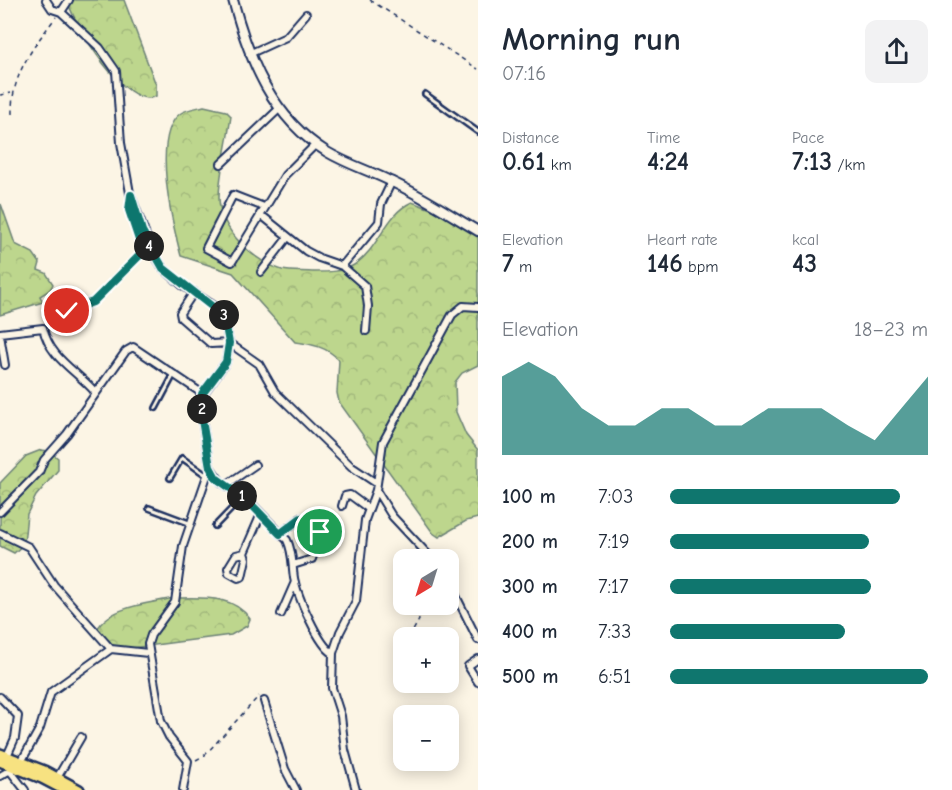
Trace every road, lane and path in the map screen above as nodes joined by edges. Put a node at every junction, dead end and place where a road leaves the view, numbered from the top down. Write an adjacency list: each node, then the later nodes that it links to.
1 (46, 0): 5 (street)
2 (69, 0): 5 (street)
3 (233, 0): 7 (street)
4 (370, 0): 8 (path)
5 (61, 12): 9 (path); 24 (street)
6 (306, 14): 7 (street)
7 (249, 54): 12 (street)
8 (478, 69)
9 (11, 93): 11 (path); 13 (path)
10 (425, 94): 14 (lane)
11 (0, 95)
12 (280, 108): 15 (street); 16 (street)
13 (12, 114)
14 (478, 132)
15 (316, 144): 17 (street); 18 (street)
16 (221, 164)
17 (392, 182): 20 (street); 22 (street)
18 (262, 210): 18 (street); 21 (street)
19 (132, 219): 26 (path)
20 (478, 231)
21 (288, 237): 22 (street); 23 (street)
22 (342, 266): 27 (street)
23 (261, 272)
24 (194, 292): 29 (street); 29 (street)
25 (478, 308): 40 (street)
26 (43, 328): 28 (street); 32 (street)
27 (366, 331)
28 (0, 334): 30 (street)
29 (229, 343): 33 (street); 40 (street)
30 (5, 365)
31 (174, 374): 32 (street); 33 (street); 34 (lane)
32 (96, 392): 45 (street)
33 (202, 394): 36 (street)
34 (156, 408)
35 (255, 465): 39 (street)
36 (210, 467): 37 (street); 39 (street)
37 (207, 476): 38 (lane); 47 (street)
38 (170, 478)
39 (226, 485): 41 (street)
40 (376, 486): 44 (street); 51 (street)
41 (243, 496): 46 (street); 48 (lane)
42 (342, 506): 44 (street)
43 (149, 508): 47 (lane)
44 (369, 508): 60 (street)
45 (0, 512)
46 (261, 514): 50 (street); 52 (street)
47 (191, 523): 59 (street)
48 (215, 526)
49 (0, 533): 58 (street)
50 (280, 534): 53 (street); 53 (street)
51 (423, 549)
52 (244, 553)
53 (293, 566): 54 (street)
54 (295, 582): 56 (street); 60 (street)
55 (459, 602): 57 (street)
56 (281, 614)
57 (478, 640)
58 (111, 649): 59 (street); 68 (street)
59 (148, 653): 67 (street)
60 (333, 653): 76 (street)
61 (478, 659): 62 (street)
62 (478, 682)
63 (0, 697): 66 (street)
64 (264, 700): 67 (path); 75 (street)
65 (81, 737): 70 (street)
66 (2, 757): 68 (highway)
67 (189, 763): 74 (street)
68 (15, 766): 69 (street); 70 (highway); 71 (street); 72 (highway)
69 (0, 776)
70 (57, 778): 73 (highway)
71 (25, 790)
72 (65, 790)
73 (79, 790)
74 (183, 790)
75 (296, 790)
76 (356, 790)

